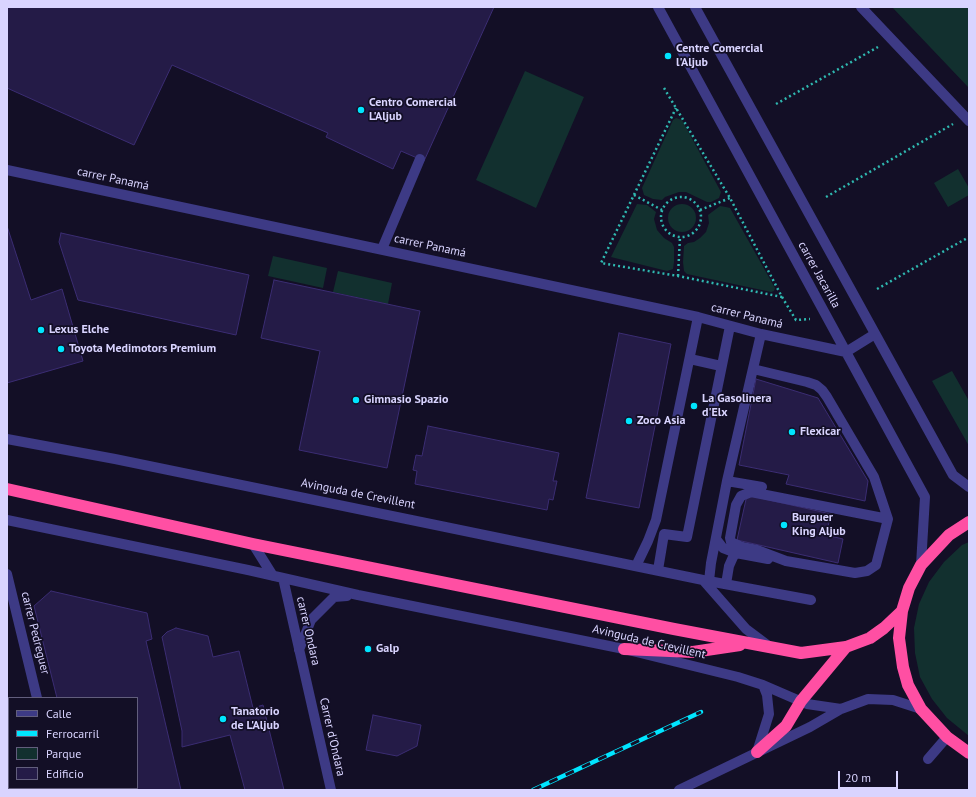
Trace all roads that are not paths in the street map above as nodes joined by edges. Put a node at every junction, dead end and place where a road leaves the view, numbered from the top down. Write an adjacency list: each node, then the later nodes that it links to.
1 (658, 7): 12 (street, carrer Jacarilla)
2 (695, 7): 11 (street, carrer Jacarilla)
3 (861, 7): 4 (street)
4 (967, 119)
5 (420, 159): 7 (street)
6 (7, 170): 7 (street, carrer Panamá)
7 (382, 249): 8 (street, carrer Panamá)
8 (698, 317): 9 (street, carrer Panamá); 13 (street)
9 (730, 326): 10 (street, carrer Panamá); 14 (street)
10 (761, 334): 12 (street, carrer Panamá); 15 (street)
11 (875, 334): 12 (street); 18 (street, carrer Jacarilla)
12 (846, 352): 27 (street, carrer Jacarilla)
13 (690, 359): 14 (street); 28 (street)
14 (721, 366): 29 (street)
15 (753, 369): 17 (street); 20 (street)
16 (7, 439): 28 (street, Avinguda de Crevillent)
17 (727, 481): 20 (street); 23 (street)
18 (969, 488)
19 (7, 489): 24 (highway, Avinguda de Crevillent)
20 (888, 519): 26 (street); 26 (street)
21 (7, 520): 31 (street, Avinguda de Crevillent)
22 (969, 522): 27 (highway)
23 (716, 539): 25 (street); 32 (street)
24 (253, 544): 31 (street); 37 (highway, Avinguda de Crevillent)
25 (736, 553): 26 (street); 33 (street)
26 (786, 561)
27 (921, 565): 36 (highway)
28 (636, 566): 29 (street, Avinguda de Crevillent)
29 (658, 570): 32 (street, Avinguda de Crevillent)
30 (7, 574): 44 (street, carrer Pedreguer)
31 (278, 577): 34 (street, Avinguda de Crevillent); 41 (street, carrer Ondara)
32 (706, 580): 33 (street, Avinguda de Crevillent); 38 (street, Avinguda de Crevillent)
33 (726, 584): 35 (street, Avinguda de Crevillent)
34 (358, 596): 40 (street, Avinguda de Crevillent); 41 (street)
35 (810, 600)
36 (902, 611): 39 (highway, Avinguda de Crevillent); 47 (highway)
37 (749, 643): 38 (highway, Avinguda de Crevillent); 40 (highway)
38 (770, 647): 39 (highway, Avinguda de Crevillent)
39 (846, 648): 45 (highway)
40 (624, 649): 42 (street, Avinguda de Crevillent)
41 (299, 650): 43 (street, carrer Ondara)
42 (763, 685): 45 (street, Avinguda de Crevillent); 49 (street)
43 (308, 689): 52 (street, Carrer d'Ondara)
44 (37, 697)
45 (801, 701): 46 (street, Avinguda de Crevillent); 49 (highway)
46 (841, 708): 47 (street, Avinguda de Crevillent); 49 (street)
47 (921, 709): 48 (highway)
48 (947, 737): 50 (highway); 51 (street)
49 (758, 752): 53 (street)
50 (969, 753)
51 (928, 759)
52 (331, 790)
53 (680, 790)

